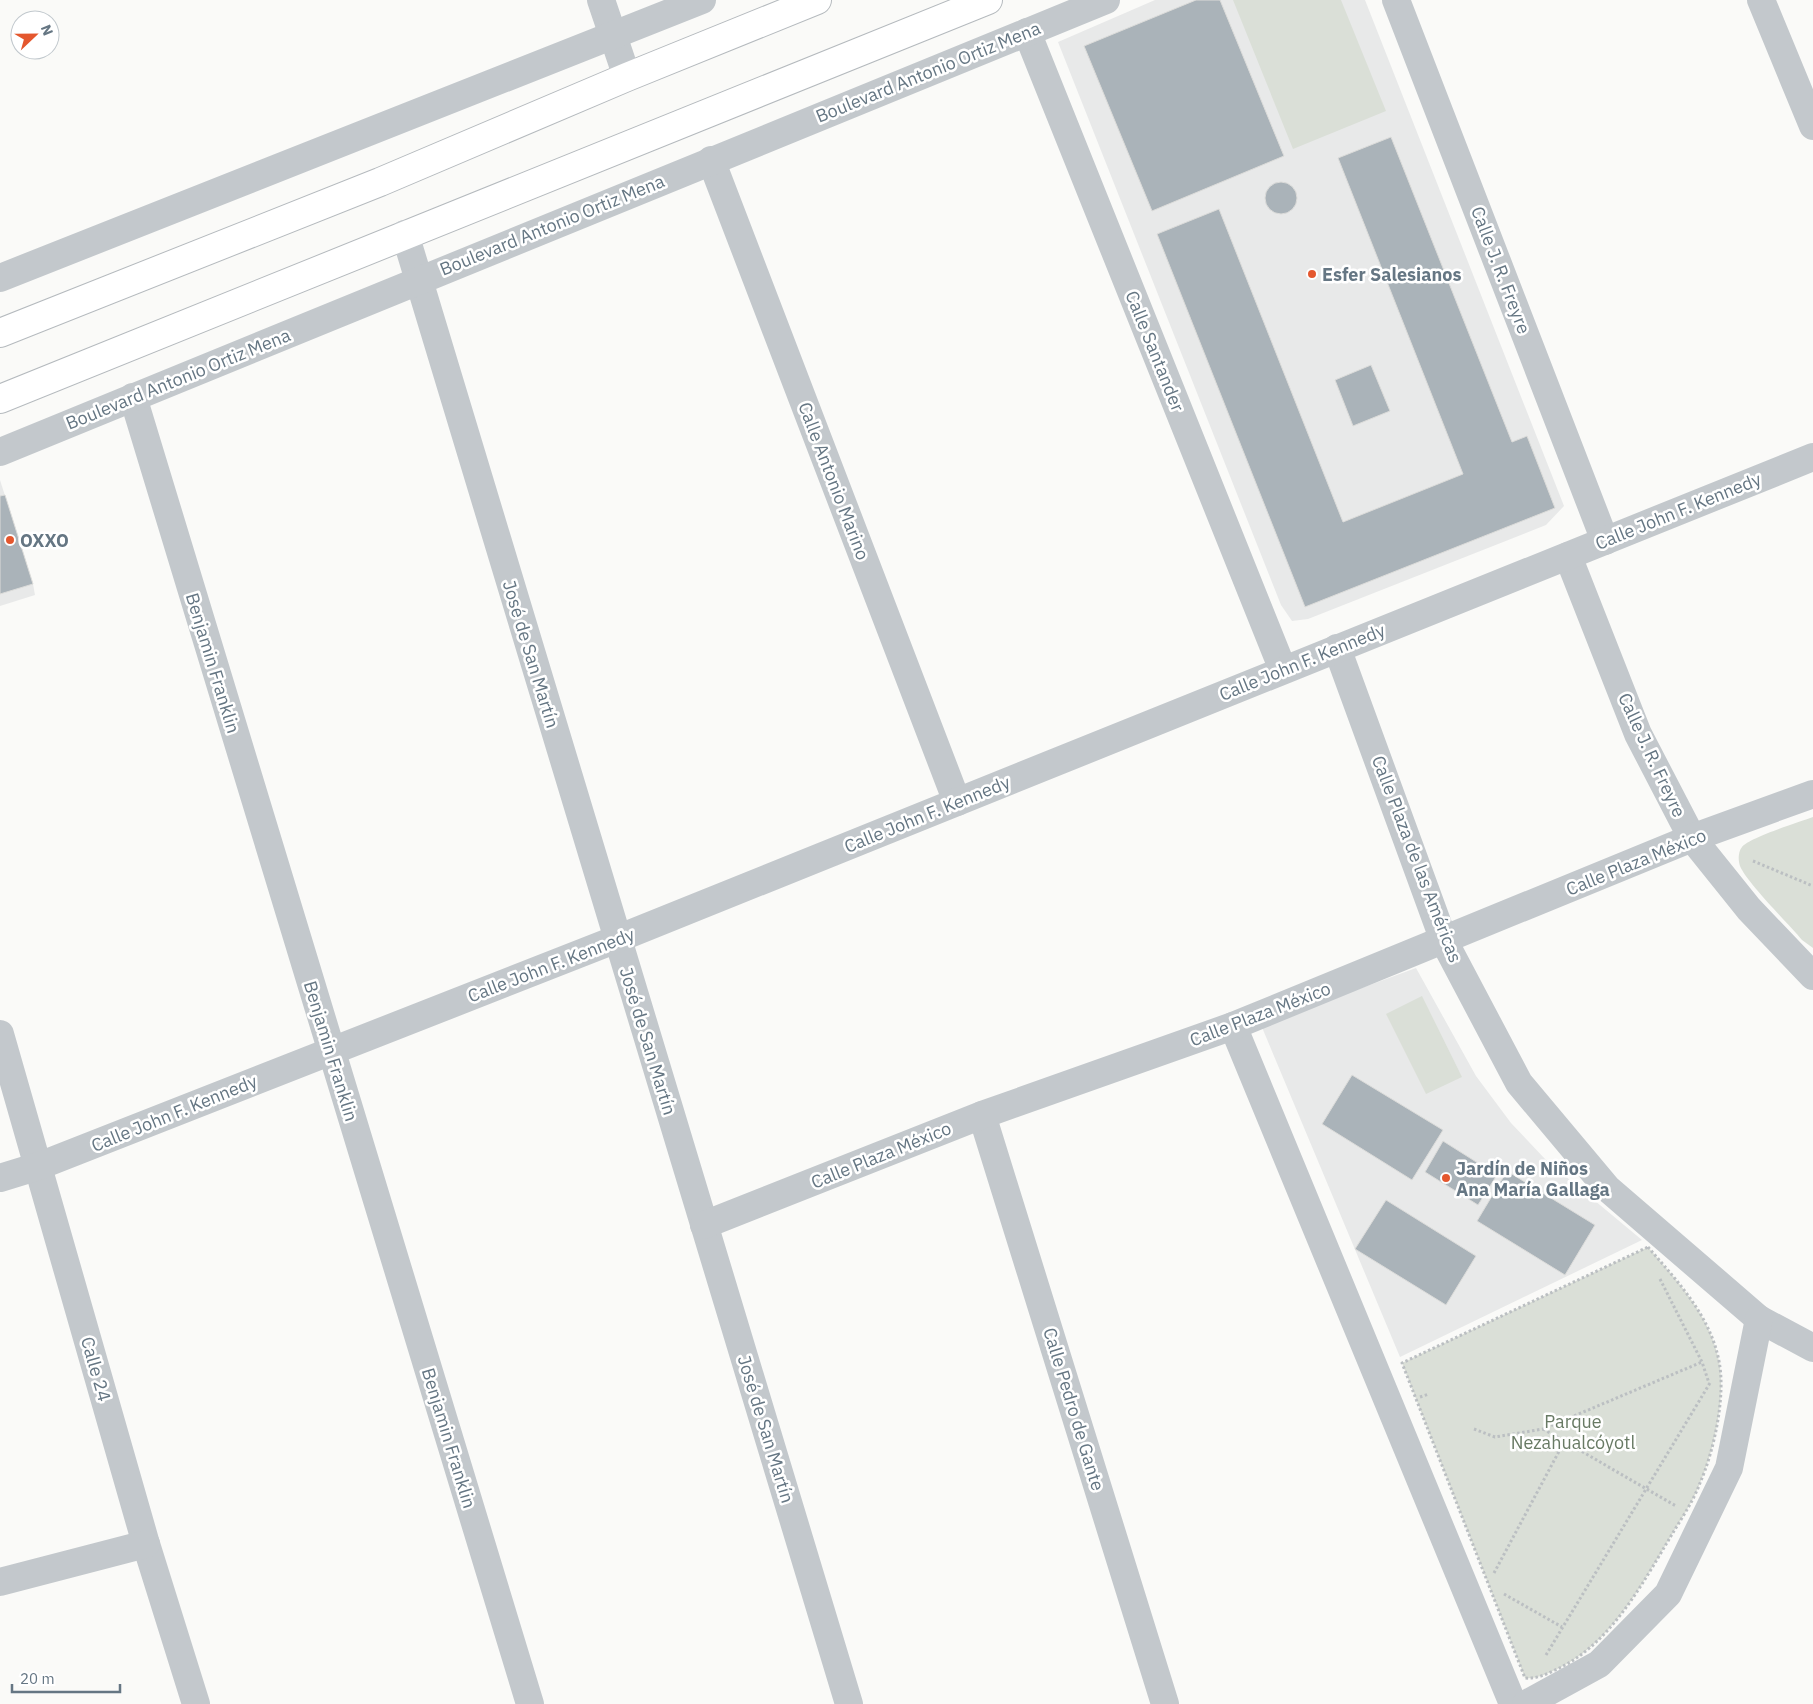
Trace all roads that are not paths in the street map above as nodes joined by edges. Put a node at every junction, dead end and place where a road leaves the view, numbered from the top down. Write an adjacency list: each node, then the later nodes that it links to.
1 (601, 0): 9 (street)
2 (702, 0): 9 (street)
3 (817, 0): 10 (main road)
4 (988, 0): 13 (main road)
5 (1106, 0): 8 (street, Boulevard Antonio Ortiz Mena)
6 (1396, 0): 21 (street, Calle J. R. Freyre)
7 (1761, 0): 11 (street)
8 (1027, 32): 12 (street, Boulevard Antonio Ortiz Mena); 24 (street, Calle Santander)
9 (613, 36): 10 (street); 14 (street)
10 (627, 77): 16 (main road)
11 (1813, 126)
12 (711, 160): 15 (street, Boulevard Antonio Ortiz Mena); 26 (street, Calle Antonio Marino)
13 (405, 234): 15 (street, José de San Martín); 18 (main road)
14 (0, 278)
15 (418, 280): 17 (street, Boulevard Antonio Ortiz Mena); 28 (street, José de San Martín)
16 (0, 333)
17 (133, 397): 19 (street, Boulevard Antonio Ortiz Mena); 33 (street, Benjamin Franklin)
18 (0, 399)
19 (0, 452)
20 (1813, 457): 21 (street, Calle John F. Kennedy)
21 (1605, 541): 22 (street, Calle John F. Kennedy)
22 (1568, 556): 23 (street, Calle John F. Kennedy); 27 (street, Calle J. R. Freyre)
23 (1337, 648): 24 (street, Calle John F. Kennedy); 29 (street, Calle Plaza de las Américas)
24 (1283, 670): 26 (street, Calle John F. Kennedy)
25 (1813, 794): 27 (street, Calle Plaza México)
26 (957, 802): 28 (street, Calle John F. Kennedy)
27 (1692, 838): 29 (street, Calle Plaza México); 30 (street, Calle J. R. Freyre)
28 (617, 939): 33 (street, Calle John F. Kennedy); 37 (street, José de San Martín)
29 (1444, 941): 31 (street, Calle Plaza México); 38 (street, Calle Plaza de las Américas)
30 (1813, 976)
31 (1233, 1026): 34 (street, Calle Plaza México); 46 (street)
32 (0, 1034): 35 (street, Calle 24)
33 (331, 1051): 35 (street, Calle John F. Kennedy); 43 (street, Benjamin Franklin)
34 (982, 1115): 37 (street, Calle Plaza México); 45 (street, Calle Pedro de Gante)
35 (39, 1166): 36 (street, Calle John F. Kennedy); 40 (street, Calle 24)
36 (0, 1178)
37 (704, 1225): 44 (street, José de San Martín)
38 (1759, 1319): 39 (street, Calle Plaza de las Américas); 47 (street)
39 (1813, 1348)
40 (146, 1544): 41 (street); 42 (street, Calle 24)
41 (0, 1582)
42 (196, 1704)
43 (530, 1704)
44 (850, 1704)
45 (1165, 1704)
46 (1513, 1704)
47 (1526, 1704)

